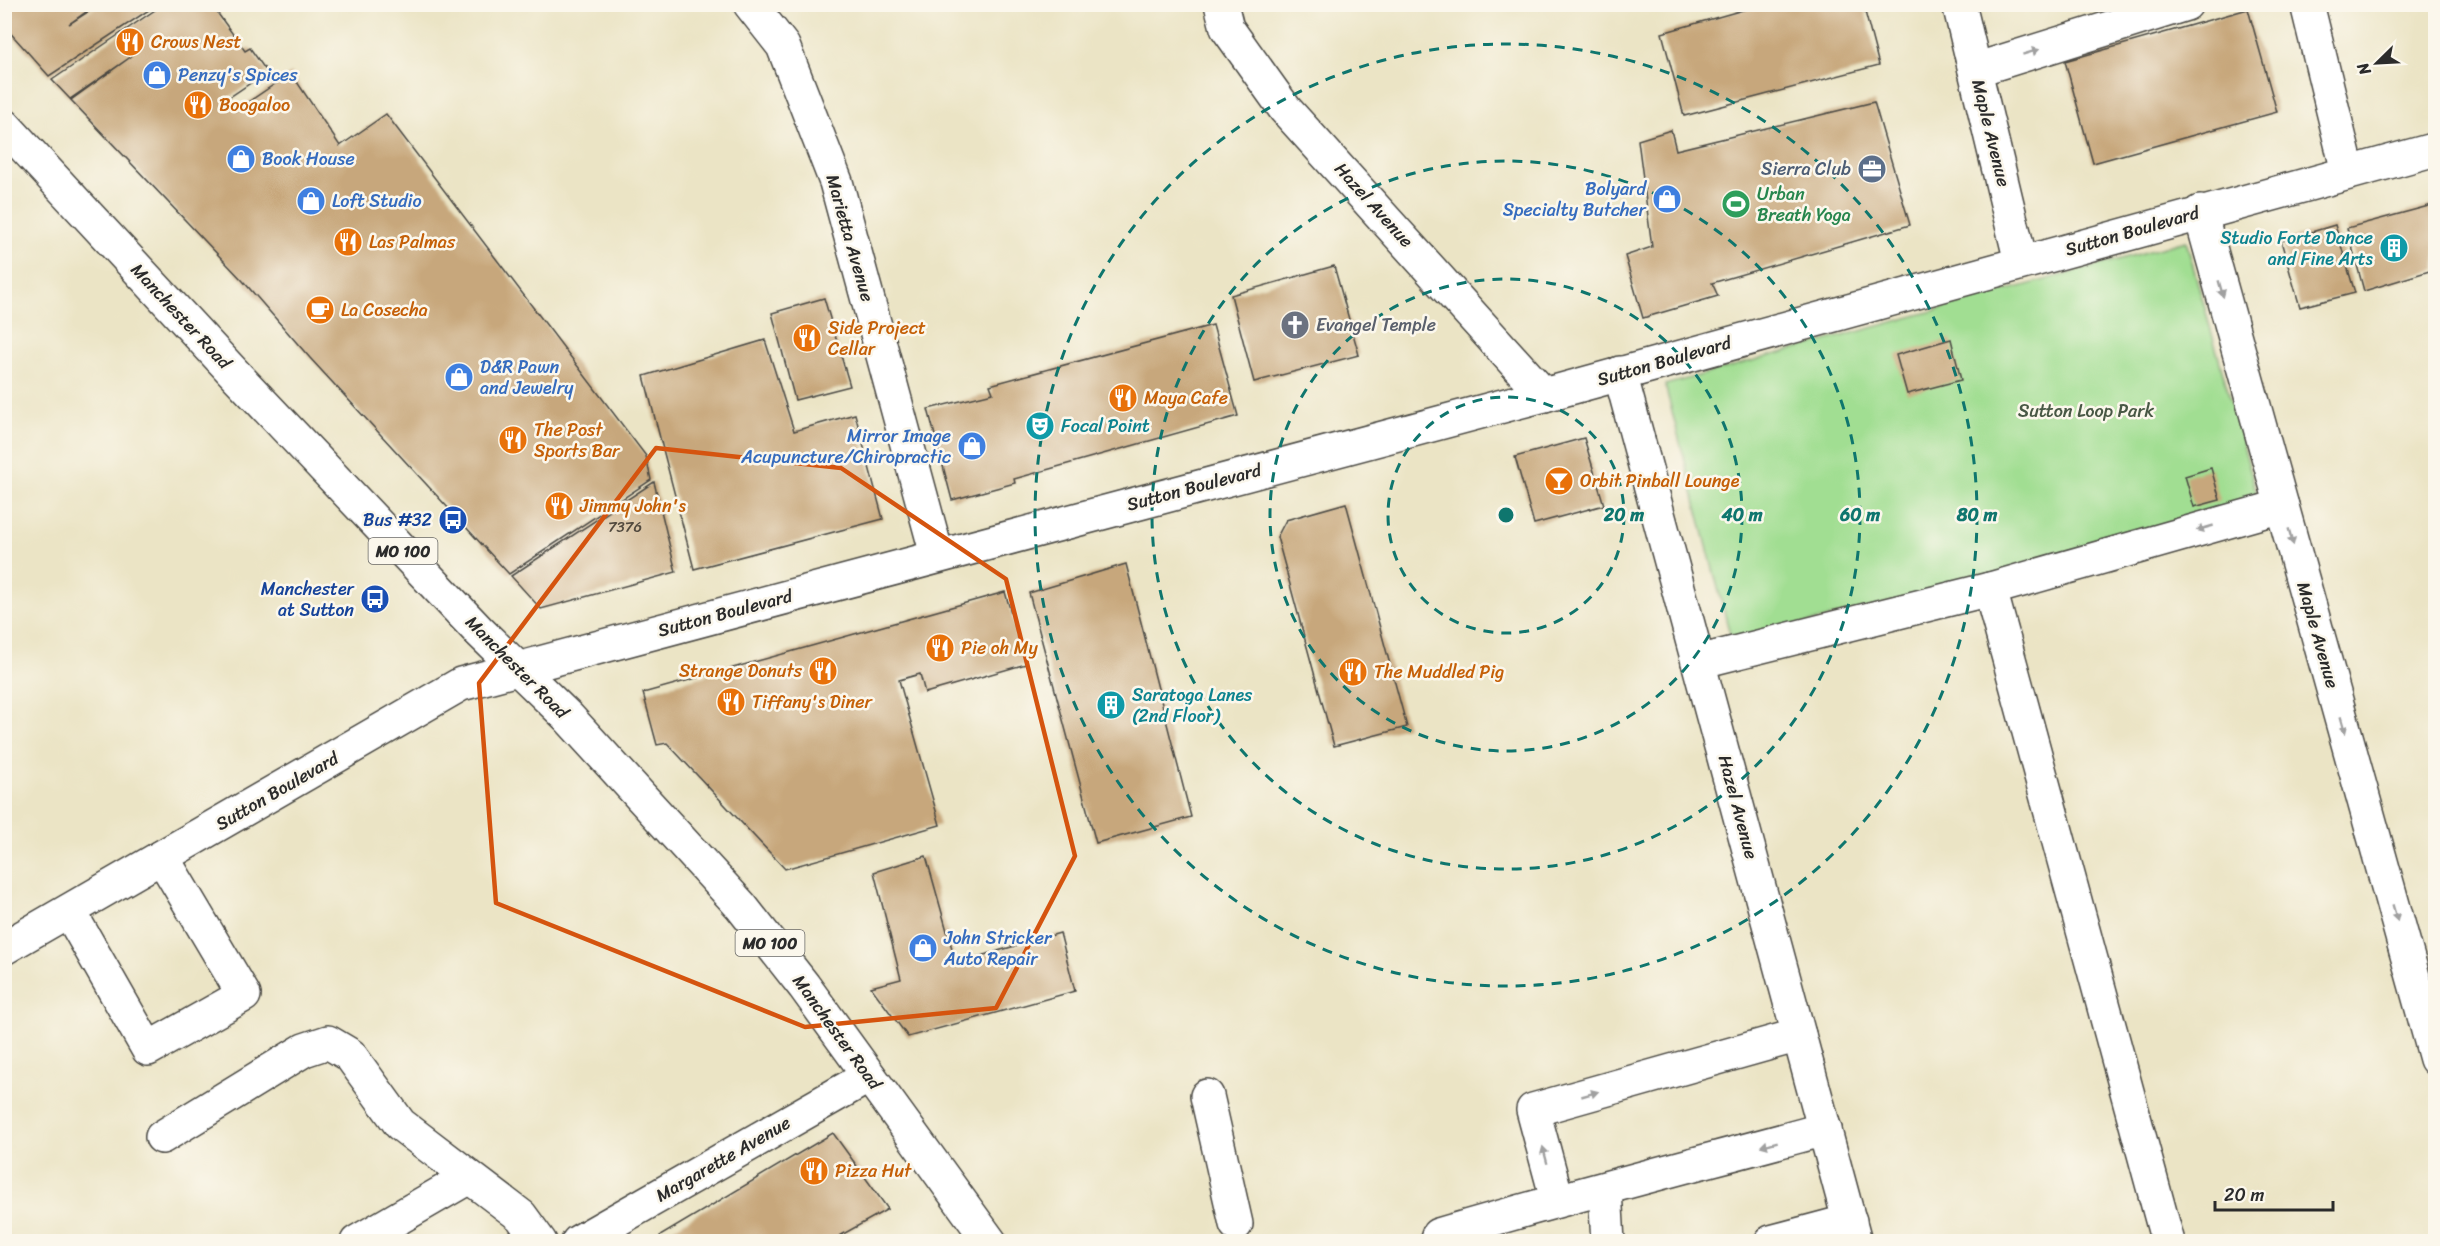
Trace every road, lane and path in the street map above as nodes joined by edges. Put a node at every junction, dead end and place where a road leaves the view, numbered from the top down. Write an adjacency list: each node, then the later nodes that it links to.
1 (750, 4): 15 (street, Marietta Avenue)
2 (1221, 4): 13 (street, Hazel Avenue)
3 (1959, 4): 6 (street, Maple Avenue)
4 (2186, 4): 6 (street, one-way to 4)
5 (2307, 4): 9 (street)
6 (1975, 70): 11 (street, Maple Avenue)
7 (4, 125): 18 (street, Manchester Road / MO 100)
8 (2436, 149): 9 (street, Sutton Boulevard)
9 (2348, 172): 10 (street, Sutton Boulevard)
10 (2200, 212): 11 (street, Sutton Boulevard); 14 (street, Maple Avenue, one-way to 14)
11 (2021, 262): 12 (street, Sutton Boulevard)
12 (1620, 373): 13 (street, Sutton Boulevard); 17 (street, Hazel Avenue)
13 (1544, 395): 15 (street, Sutton Boulevard)
14 (2282, 506): 16 (street, one-way to 16); 23 (street, Maple Avenue, one-way to 23)
15 (937, 555): 18 (street, Sutton Boulevard)
16 (1990, 589): 17 (street); 40 (street)
17 (1698, 662): 22 (street, Hazel Avenue)
18 (519, 669): 19 (street, Sutton Boulevard); 24 (street, Manchester Road / MO 100)
19 (162, 857): 20 (street, Sutton Boulevard); 20 (street)
20 (69, 910): 21 (street, Sutton Boulevard)
21 (4, 948)
22 (1799, 1035): 26 (street, Hazel Avenue); 30 (street, one-way to 22)
23 (2436, 1059)
24 (869, 1076): 36 (street, Margarette Avenue); 37 (street, Manchester Road / MO 100)
25 (1207, 1096): 31 (street)
26 (1825, 1129): 29 (street, one-way to 29); 32 (street, Hazel Avenue)
27 (162, 1137): 28 (street)
28 (470, 1177): 34 (street); 35 (street)
29 (1605, 1190): 30 (street); 38 (street)
30 (1557, 1199): 33 (street)
31 (1236, 1224)
32 (1853, 1231): 39 (street)
33 (1439, 1239)
34 (357, 1242)
35 (540, 1242)
36 (578, 1242)
37 (990, 1242)
38 (1608, 1242)
39 (1771, 1242)
40 (2168, 1242)

